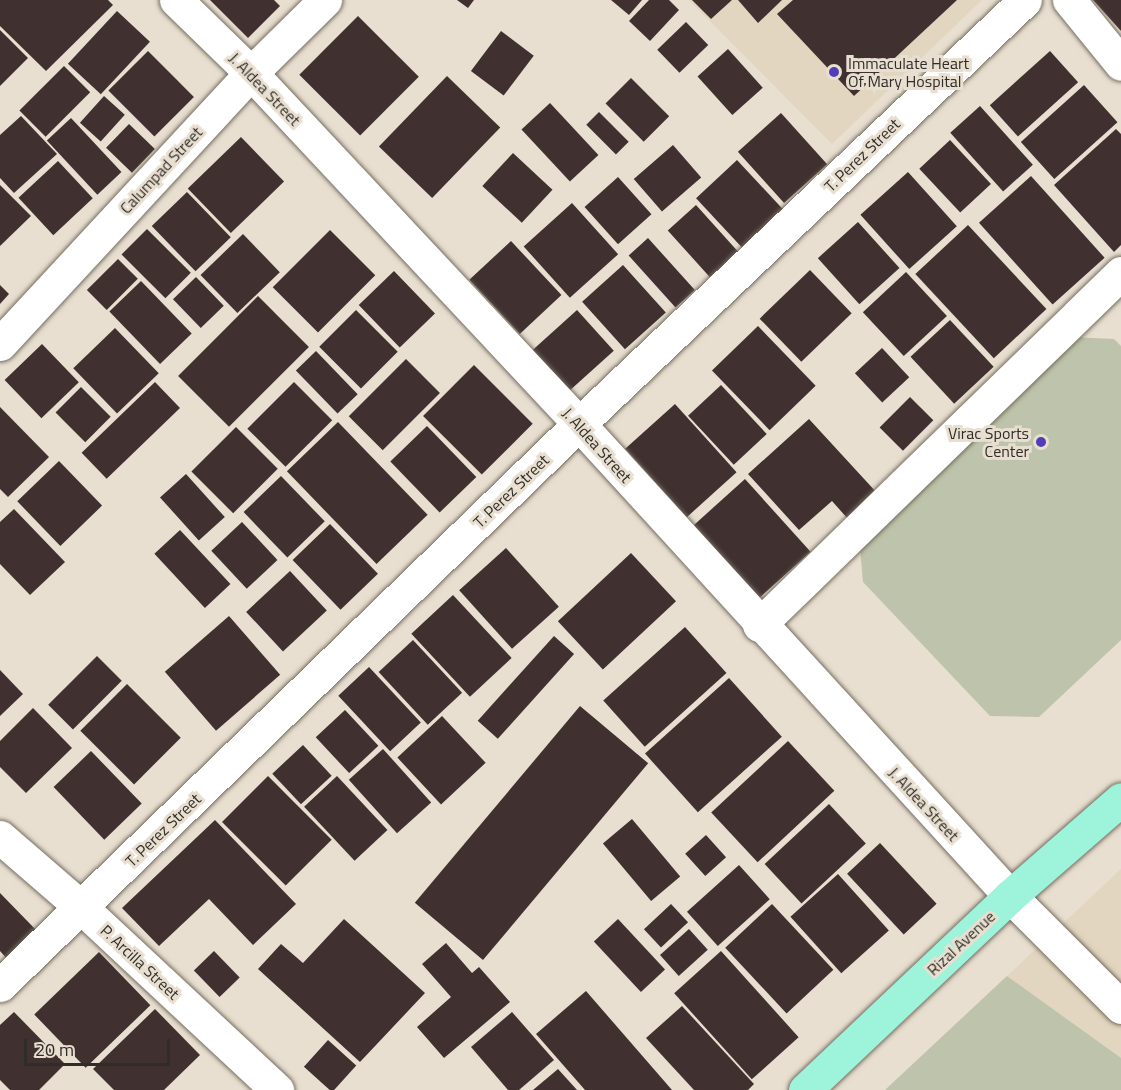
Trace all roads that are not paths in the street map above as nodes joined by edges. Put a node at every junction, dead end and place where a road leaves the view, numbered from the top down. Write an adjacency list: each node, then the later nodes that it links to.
1 (176, 0): 6 (street, J. Aldea Street)
2 (325, 0): 6 (street, Calumpad Street)
3 (1025, 0): 9 (street, T. Perez Street)
4 (1069, 0): 5 (street)
5 (1121, 64)
6 (251, 73): 8 (street, Calumpad Street); 9 (street, J. Aldea Street)
7 (1121, 273): 10 (street)
8 (0, 344)
9 (579, 424): 10 (street, J. Aldea Street); 14 (street, T. Perez Street)
10 (759, 625): 13 (street, J. Aldea Street)
11 (1121, 799): 13 (main road, Rizal Avenue)
12 (0, 837): 14 (street, P. Arcilla Street)
13 (1010, 896): 16 (street, J. Aldea Street); 18 (main road, Rizal Avenue)
14 (82, 908): 15 (street, T. Perez Street); 17 (street, P. Arcilla Street)
15 (0, 985)
16 (1121, 1007)
17 (277, 1090)
18 (805, 1090)

